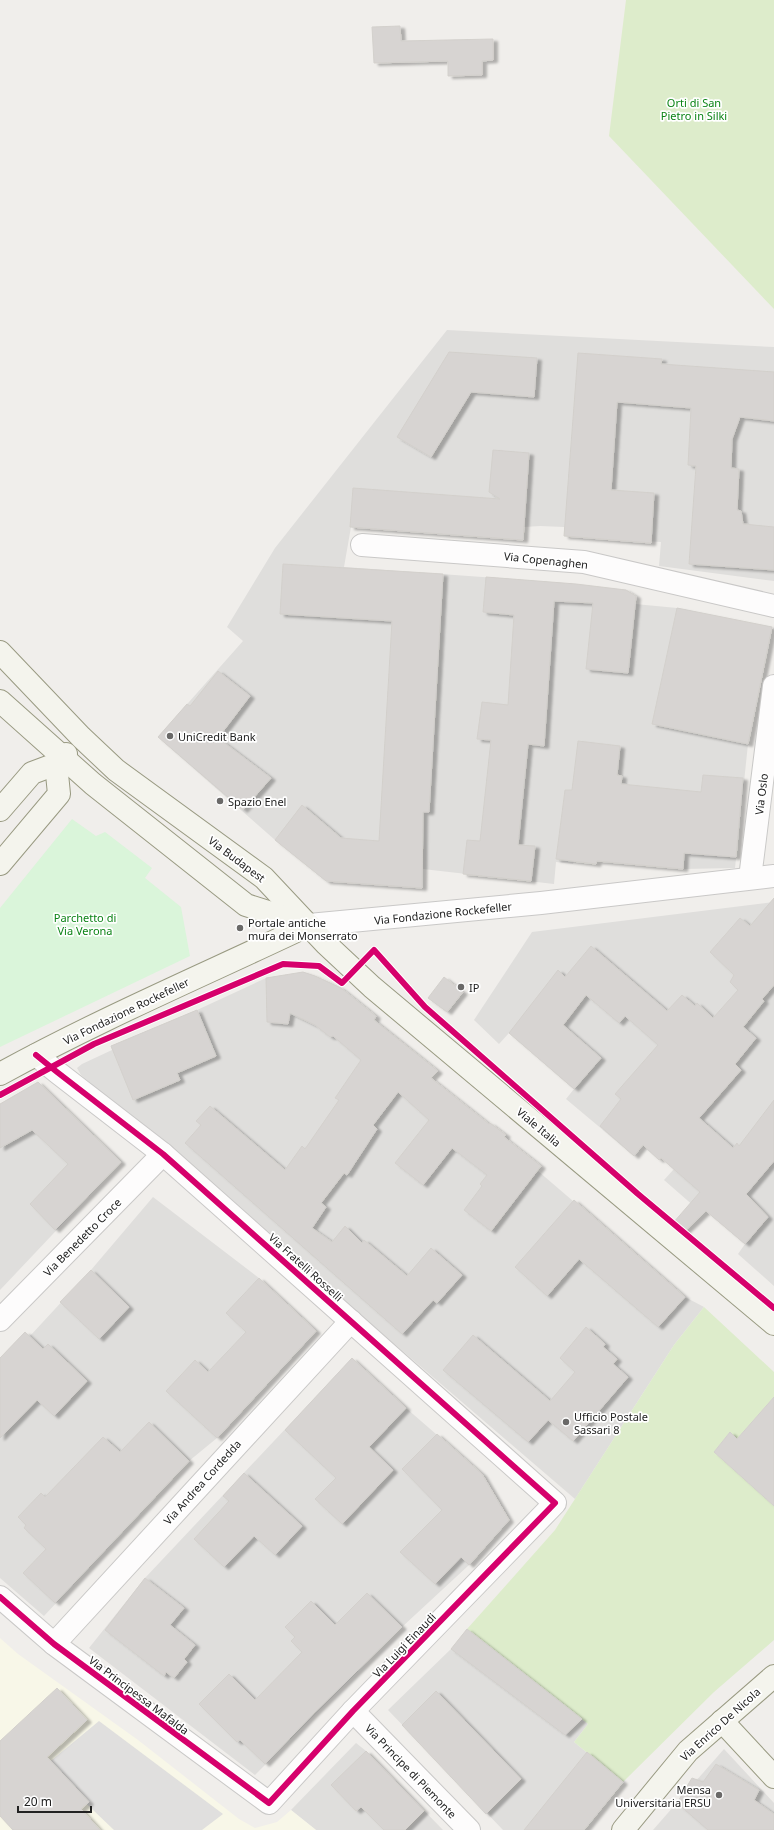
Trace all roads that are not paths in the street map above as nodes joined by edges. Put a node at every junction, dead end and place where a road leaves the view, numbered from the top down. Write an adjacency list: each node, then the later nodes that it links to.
1 (362, 545): 2 (street, Via Copenaghen)
2 (774, 606)
3 (0, 652): 6 (street, Via Budapest)
4 (774, 686): 11 (street, Via Oslo)
5 (0, 701): 7 (street)
6 (81, 737): 7 (street); 12 (street, Via Budapest)
7 (59, 761): 8 (street); 9 (street); 12 (street)
8 (0, 810)
9 (0, 864)
10 (774, 876): 11 (street, Via Fondazione Rockefeller)
11 (750, 878): 12 (street, Via Fondazione Rockefeller)
12 (309, 926): 13 (street, Via Fondazione Rockefeller); 18 (street, Viale Italia)
13 (36, 1055): 14 (street, Via Fondazione Rockefeller); 15 (street, Via Fratelli Rosselli)
14 (0, 1074)
15 (163, 1154): 16 (street, Via Benedetto Croce); 17 (street, Via Fratelli Rosselli)
16 (0, 1320)
17 (351, 1320): 19 (street, Via Fratelli Rosselli); 21 (street, Via Andrea Cordedda)
18 (774, 1324)
19 (555, 1503): 23 (street, Via Luigi Einaudi)
20 (0, 1597): 21 (street, Via Principessa Mafalda)
21 (54, 1644): 26 (street, Via Principessa Mafalda)
22 (774, 1676): 24 (street, Via Enrico De Nicola)
23 (353, 1711): 26 (street, Via Luigi Einaudi); 27 (street, Via Principe di Piemonte)
24 (722, 1720): 25 (street); 28 (street, Via Enrico De Nicola)
25 (774, 1778)
26 (269, 1803)
27 (469, 1830)
28 (623, 1830)

